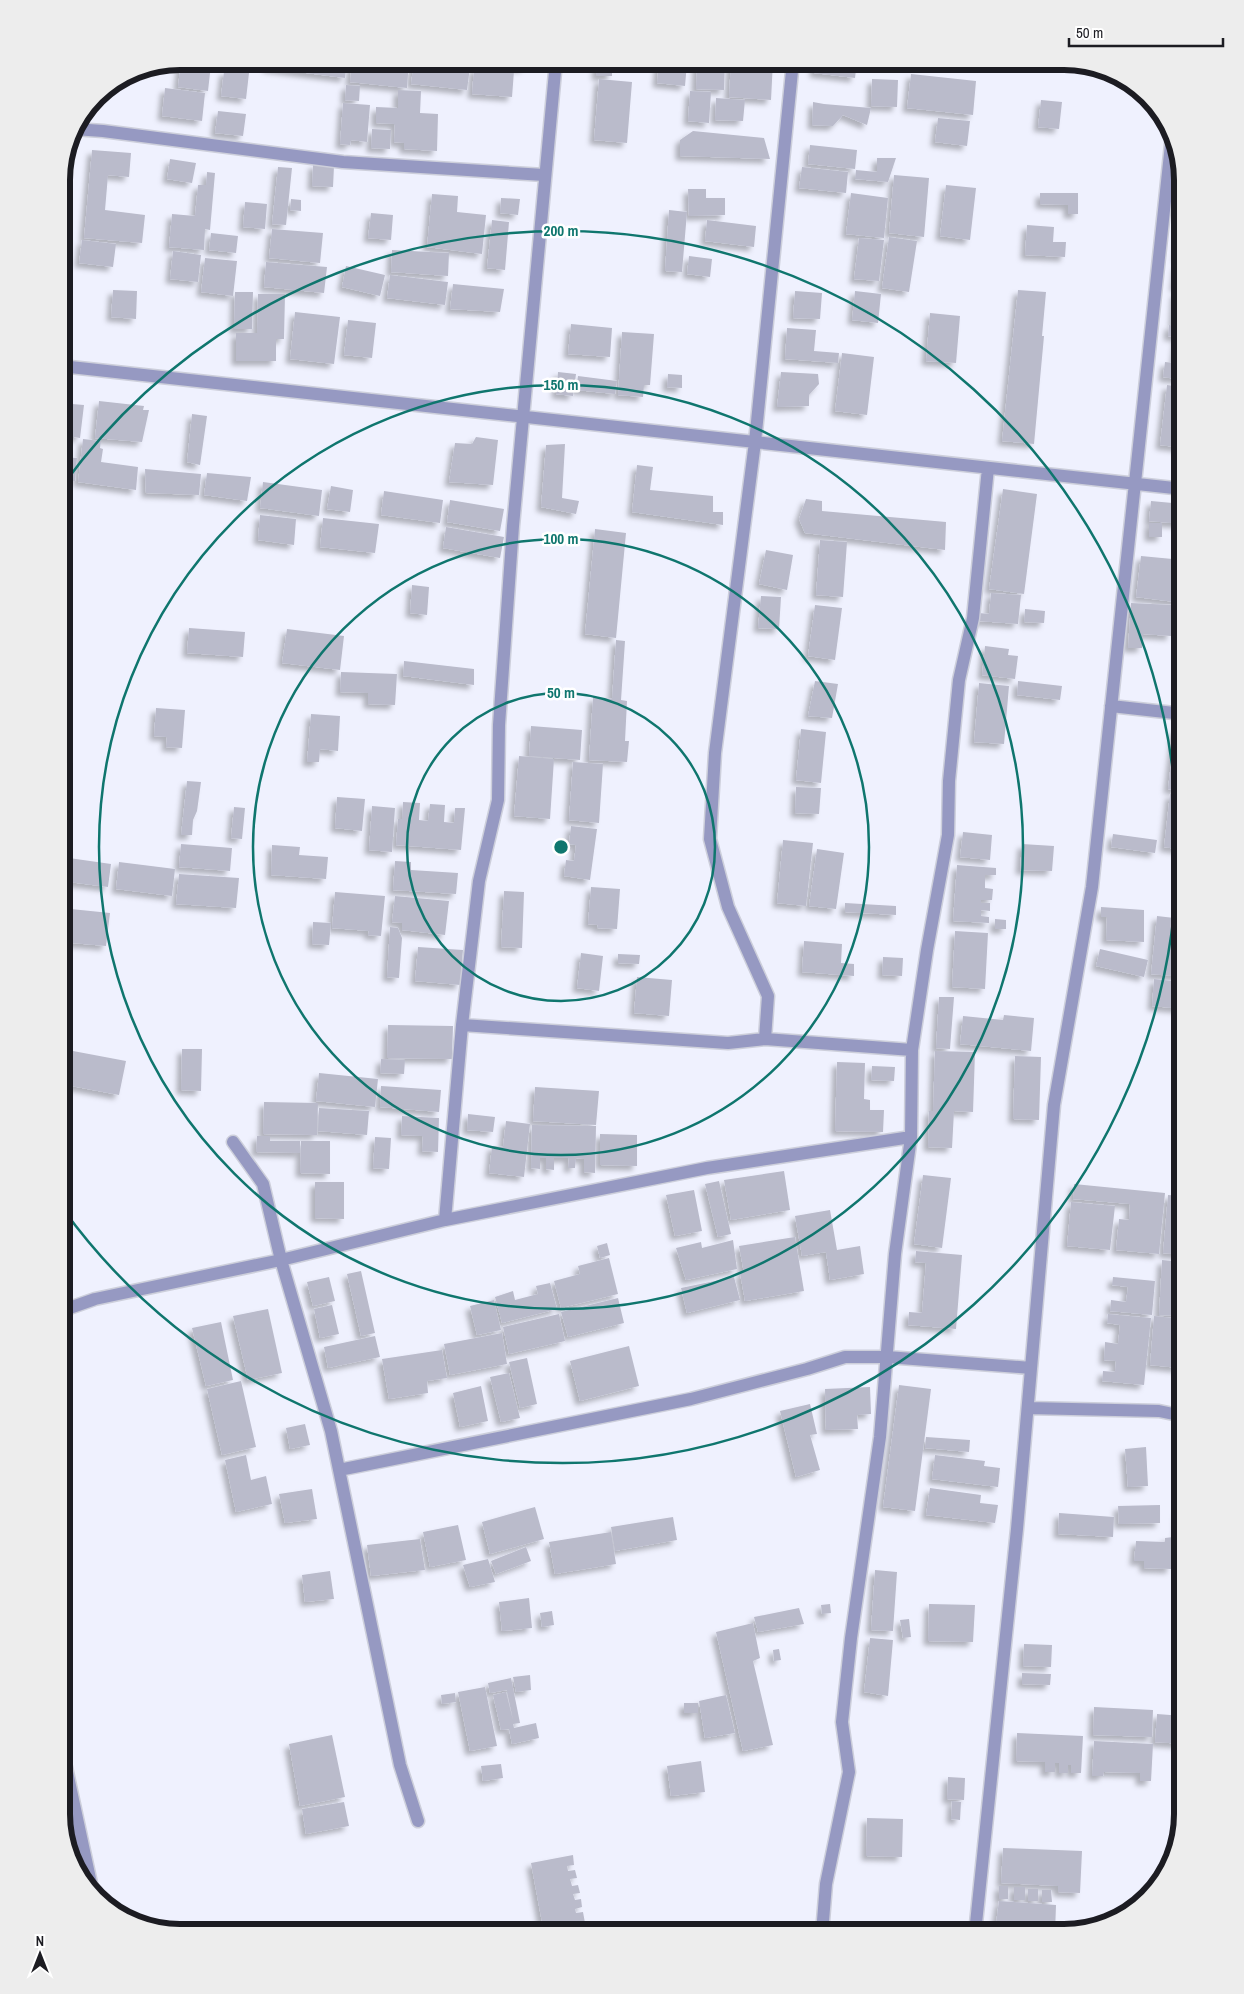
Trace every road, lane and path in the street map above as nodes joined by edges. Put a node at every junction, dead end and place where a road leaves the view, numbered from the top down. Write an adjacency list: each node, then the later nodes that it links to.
1 (555, 70): 5 (street)
2 (792, 70): 8 (street)
3 (82, 130): 5 (street)
4 (1170, 152): 10 (street)
5 (544, 175): 7 (street)
6 (70, 367): 7 (street)
7 (524, 417): 8 (street); 14 (street)
8 (755, 442): 9 (street); 15 (street)
9 (988, 468): 10 (street); 16 (street)
10 (1135, 484): 11 (street); 12 (street)
11 (1174, 488)
12 (1111, 706): 13 (street); 23 (street)
13 (1174, 713)
14 (462, 1025): 15 (street); 19 (street)
15 (765, 1039): 16 (street)
16 (912, 1050): 17 (street)
17 (911, 1137): 19 (street); 22 (street)
18 (233, 1142): 20 (street)
19 (446, 1220): 20 (street)
20 (282, 1260): 21 (street); 26 (street)
21 (70, 1308)
22 (887, 1357): 23 (street); 26 (street); 30 (street)
23 (1031, 1368): 24 (street)
24 (1028, 1408): 25 (street); 31 (street)
25 (1174, 1414)
26 (339, 1470): 28 (street)
27 (70, 1786): 29 (street)
28 (418, 1821)
29 (89, 1875)
30 (823, 1924)
31 (976, 1924)

